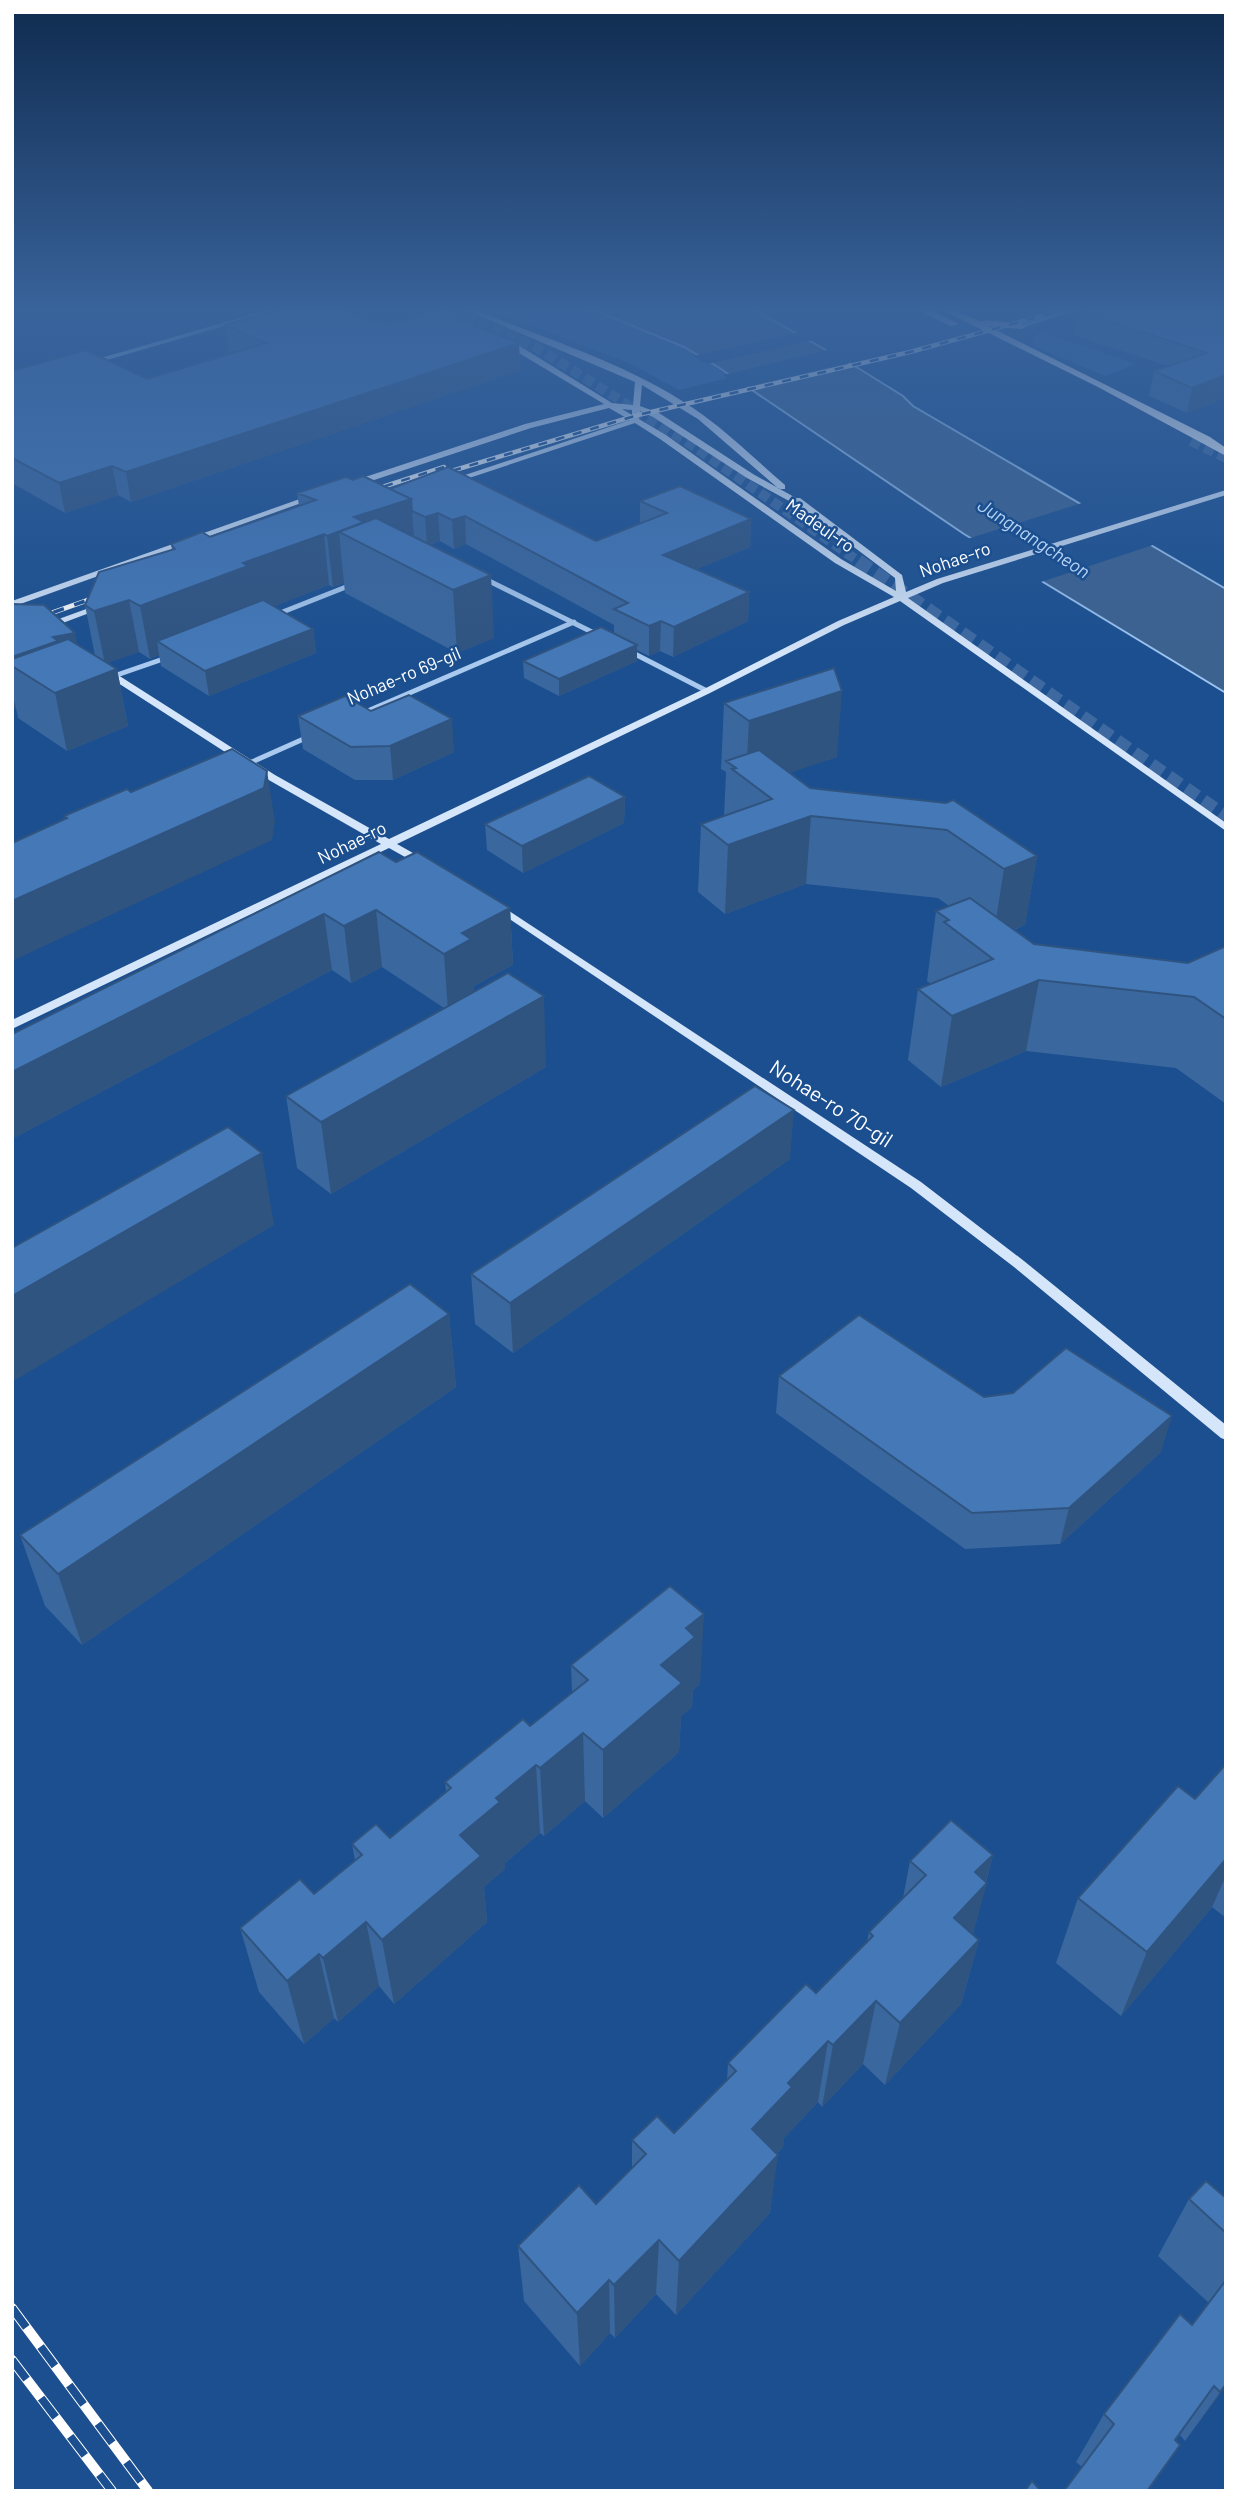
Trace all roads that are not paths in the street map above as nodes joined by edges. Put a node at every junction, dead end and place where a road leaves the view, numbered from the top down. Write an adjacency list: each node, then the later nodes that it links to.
1 (533, 425): 15 (main road)
2 (623, 425): 9 (main road)
3 (642, 425): 10 (main road, Madeul-ro)
4 (671, 425): 18 (main road)
5 (710, 425): 18 (main road, Madeul-ro)
6 (1158, 425): 12 (highway)
7 (1179, 425): 8 (highway)
8 (1187, 429): 11 (highway); 13 (highway)
9 (593, 434): 10 (main road); 14 (main road)
10 (663, 437): 21 (main road, Madeul-ro)
11 (1226, 438)
12 (1191, 441)
13 (1226, 453)
14 (442, 484)
15 (337, 489)
16 (1226, 492): 21 (main road, Nohae-ro)
17 (324, 494): 23 (main road)
18 (804, 506): 21 (main road, Madeul-ro)
19 (480, 576): 25 (street)
20 (356, 583): 24 (street)
21 (902, 598): 33 (main road, Nohae-ro); 37 (main road, Madeul-ro)
22 (118, 600): 26 (main road)
23 (12, 604)
24 (267, 619)
25 (574, 622): 27 (street); 34 (street, Nohae-ro 69-gil)
26 (12, 639)
27 (607, 639)
28 (618, 645): 33 (street)
29 (177, 654): 31 (street)
30 (89, 661): 31 (main road)
31 (113, 676): 32 (street); 36 (main road)
32 (100, 681)
33 (707, 691): 38 (main road, Nohae-ro)
34 (358, 716)
35 (319, 732): 36 (street)
36 (245, 765): 38 (main road)
37 (1226, 828)
38 (389, 844): 39 (main road); 41 (main road, Nohae-ro)
39 (436, 870)
40 (487, 900): 42 (main road, Nohae-ro 70-gil)
41 (14, 1023)
42 (1226, 1434)

